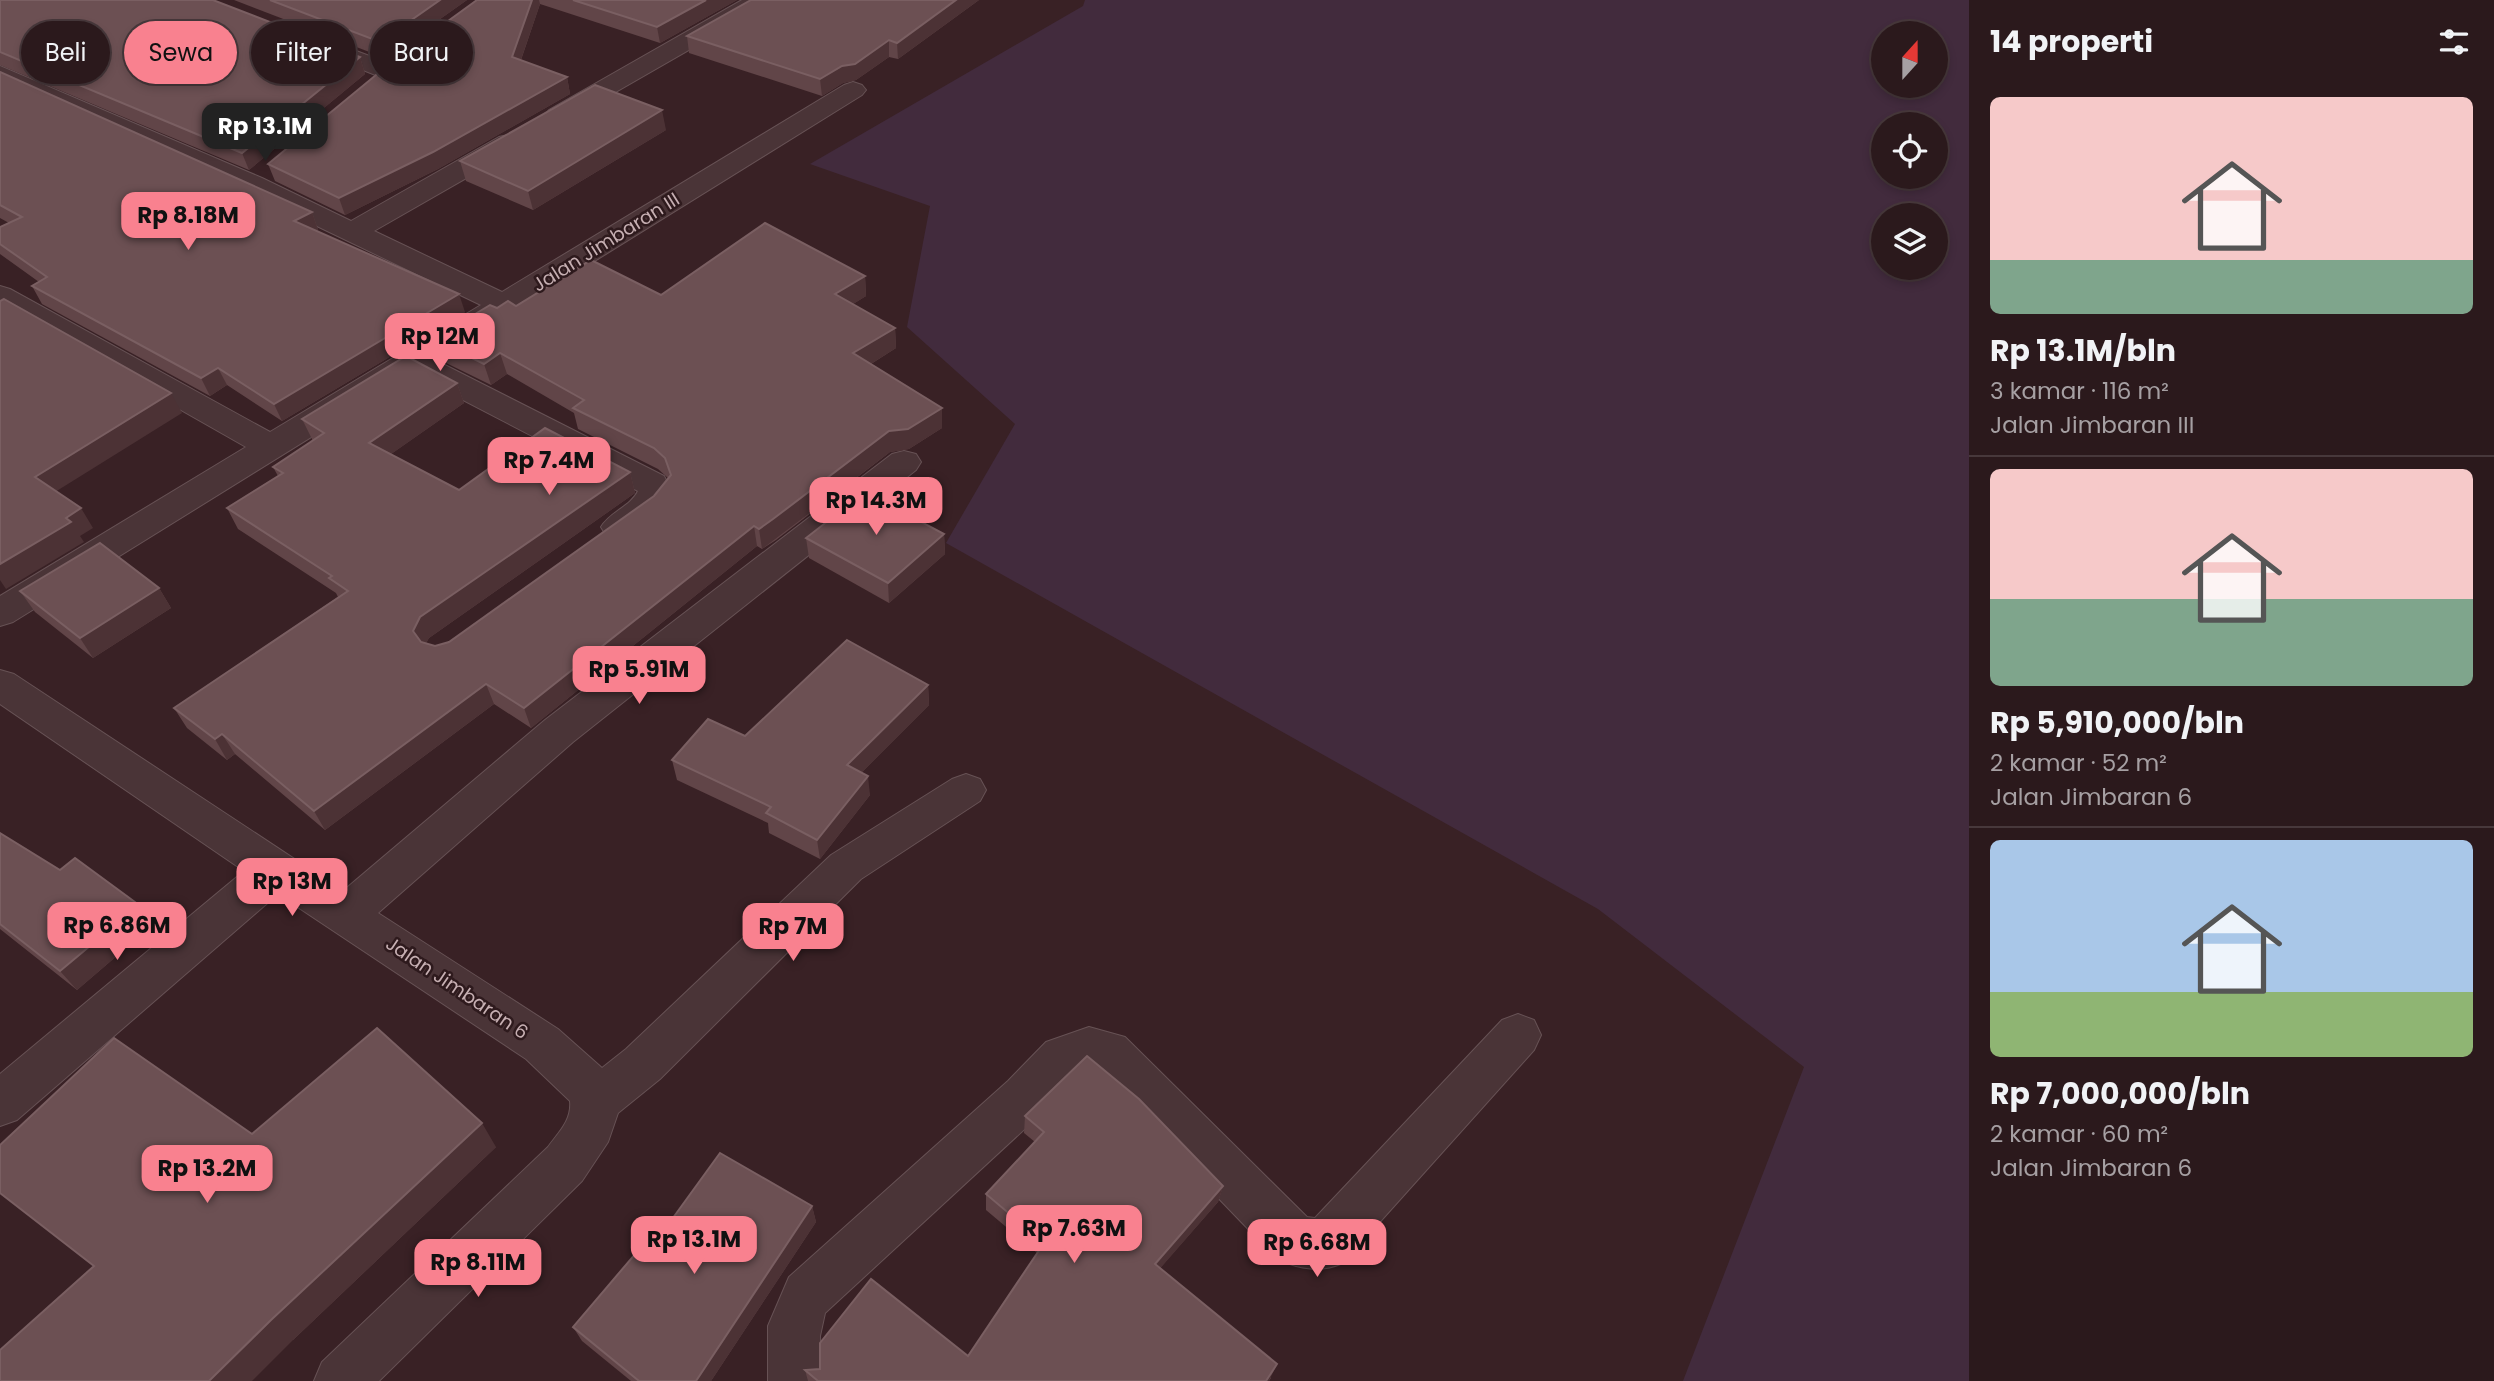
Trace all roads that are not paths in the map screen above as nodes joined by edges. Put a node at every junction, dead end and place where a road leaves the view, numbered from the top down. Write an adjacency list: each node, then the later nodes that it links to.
1 (760, 0): 6 (street)
2 (0, 73): 6 (street)
3 (373, 84): 4 (street)
4 (367, 89)
5 (853, 90): 8 (street, Jalan Jimbaran III)
6 (352, 232): 8 (street)
7 (0, 296): 10 (street)
8 (505, 305): 9 (street, Jalan Jimbaran III)
9 (410, 360): 10 (street, Jalan Jimbaran III); 12 (street)
10 (270, 446): 13 (street, Jalan Jimbaran III)
11 (904, 462): 17 (street)
12 (589, 547)
13 (0, 613)
14 (5, 696): 16 (street, Jalan Jimbaran 6)
15 (966, 790): 19 (street)
16 (276, 870): 17 (street, Jalan Jimbaran 6); 20 (street)
17 (346, 915): 19 (street, Jalan Jimbaran 6)
18 (1518, 1035): 22 (street)
19 (597, 1101): 21 (street)
20 (0, 1104)
21 (341, 1381)
22 (795, 1381)

